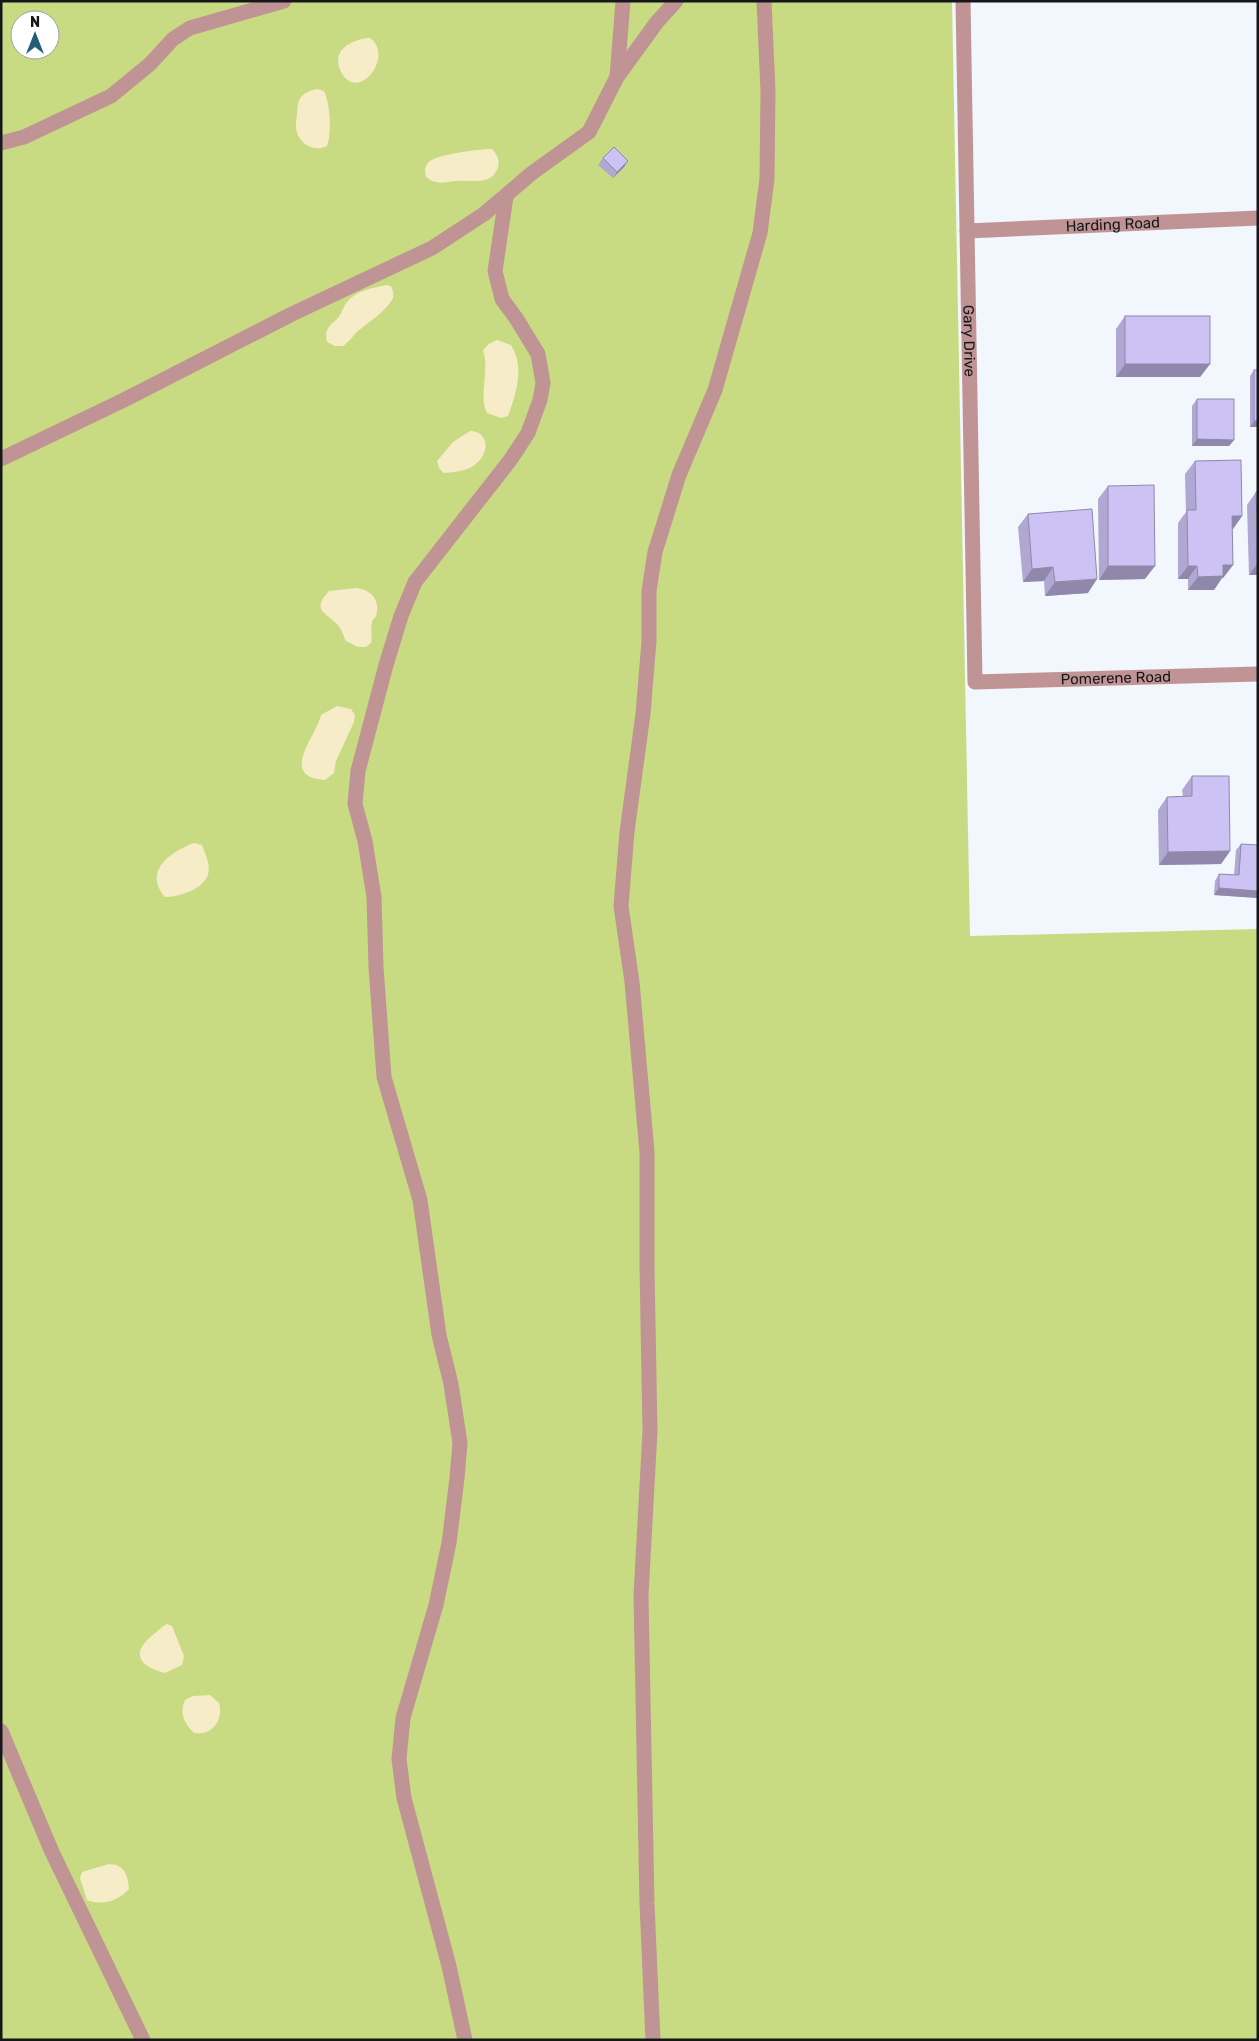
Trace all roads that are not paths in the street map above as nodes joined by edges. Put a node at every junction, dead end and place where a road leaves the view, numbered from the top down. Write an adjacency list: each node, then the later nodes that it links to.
1 (284, 1): 7 (street)
2 (623, 1): 6 (street)
3 (676, 1): 6 (street)
4 (764, 1): 17 (street)
5 (963, 1): 10 (street, Gary Drive)
6 (617, 77): 8 (street)
7 (1, 143)
8 (506, 197): 11 (street); 16 (street)
9 (1258, 218): 10 (street, Harding Road)
10 (967, 230): 13 (street, Gary Drive)
11 (1, 459)
12 (1258, 674): 13 (street, Pomerene Road)
13 (975, 682)
14 (1, 1731): 15 (street)
15 (143, 2040)
16 (465, 2040)
17 (653, 2040)

